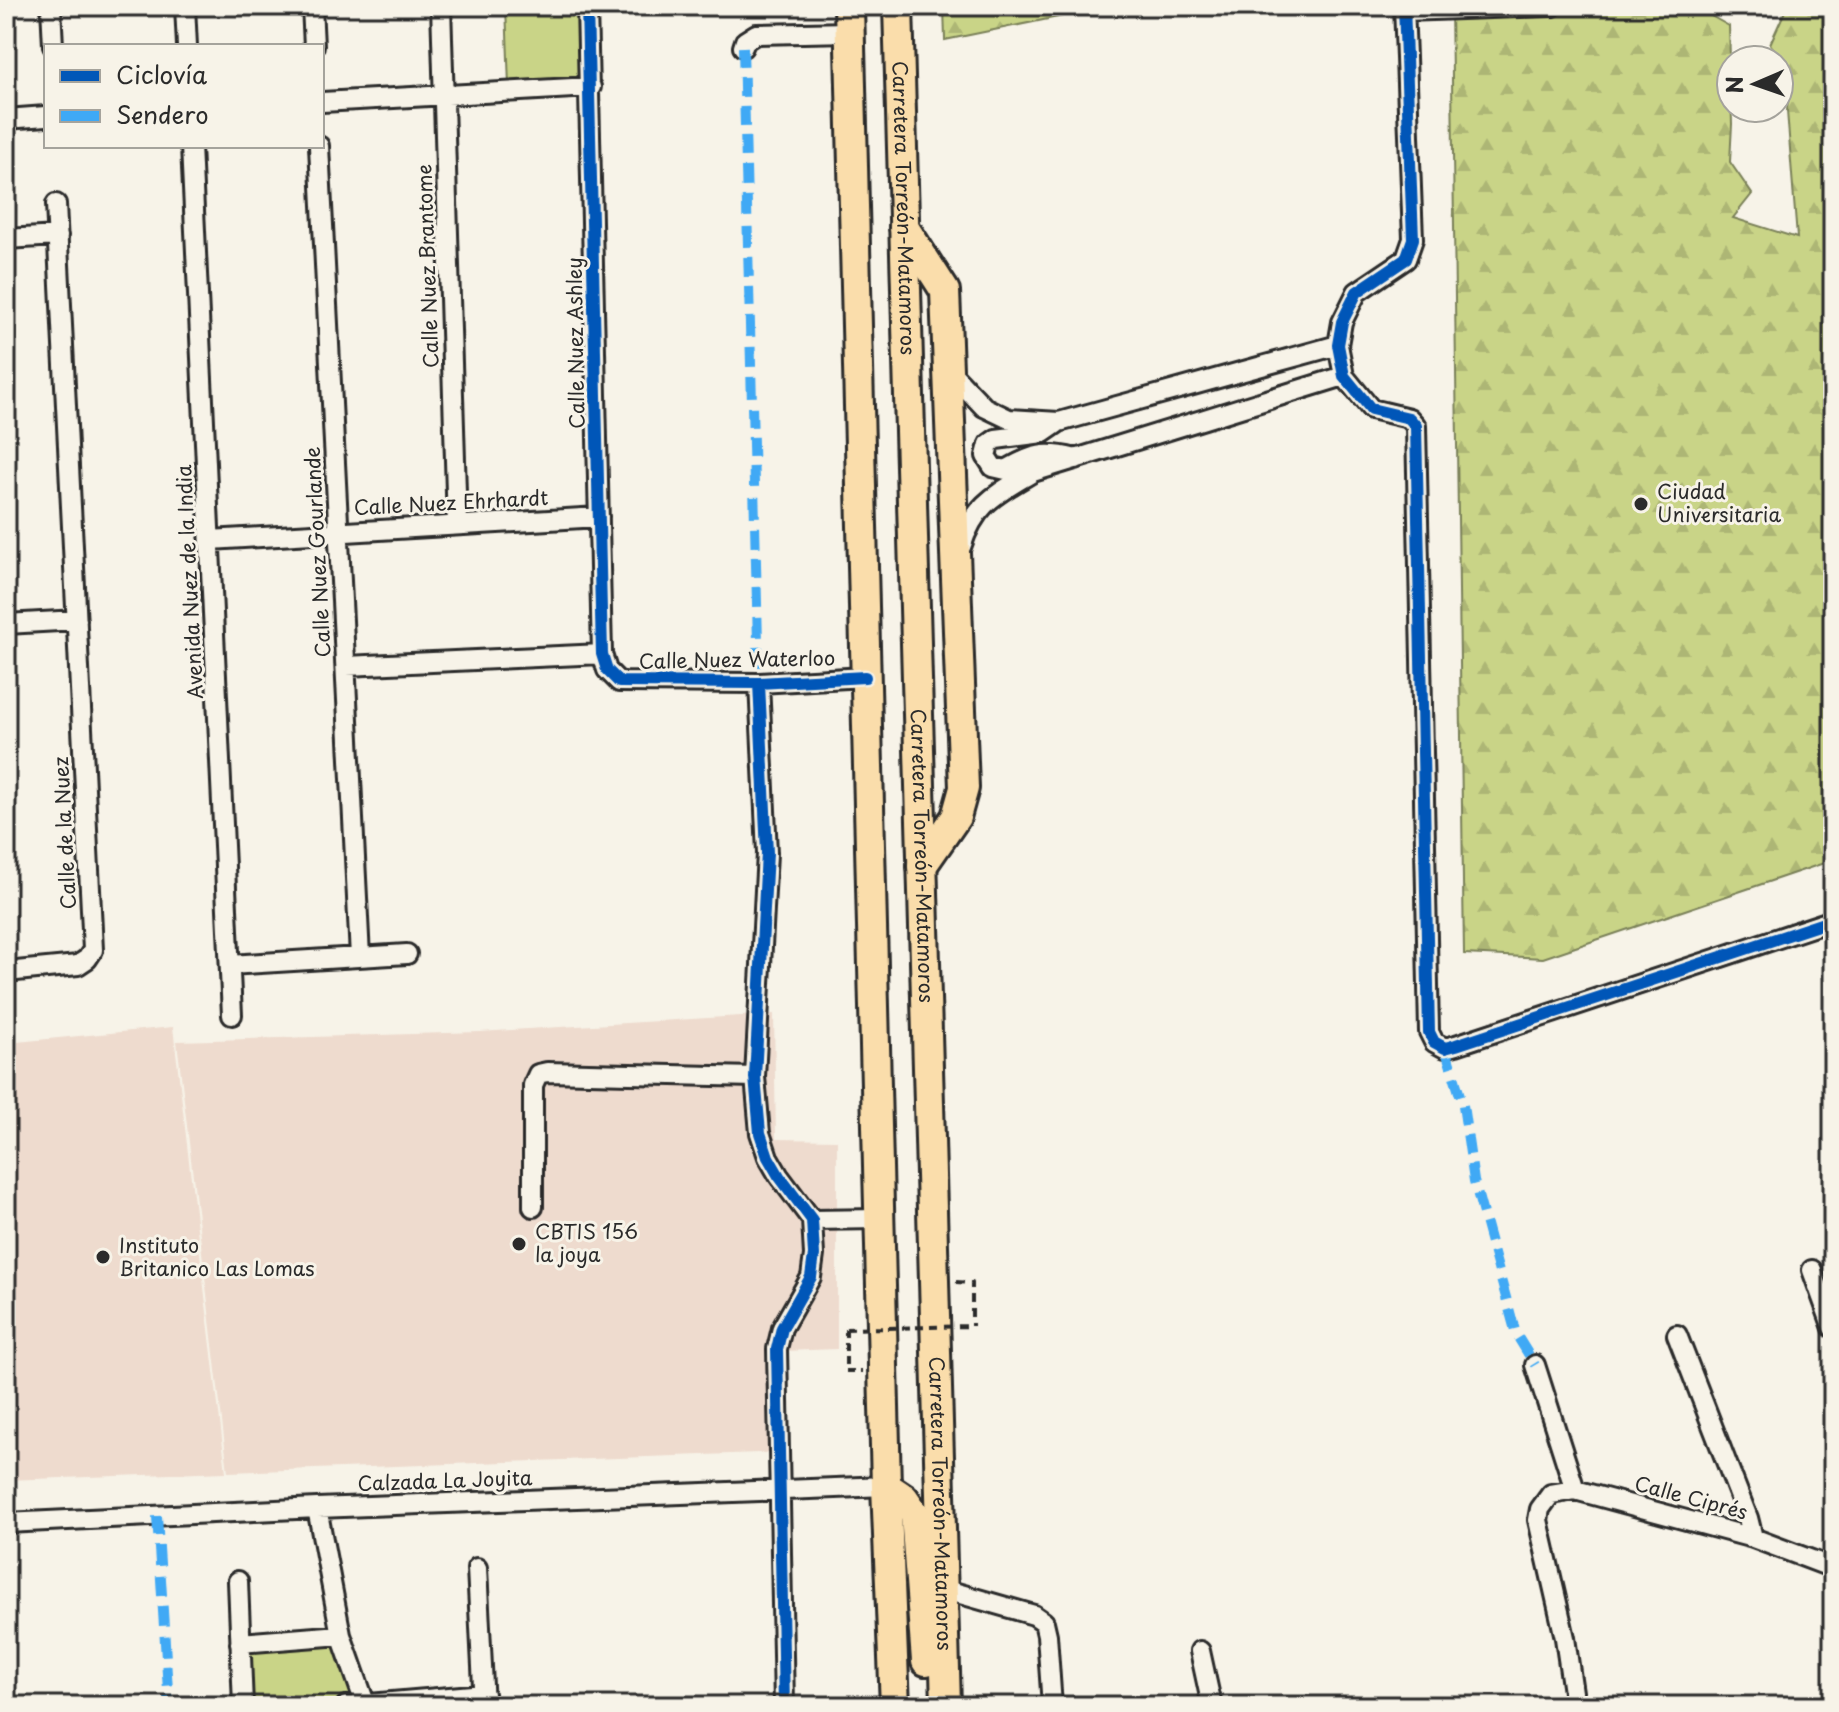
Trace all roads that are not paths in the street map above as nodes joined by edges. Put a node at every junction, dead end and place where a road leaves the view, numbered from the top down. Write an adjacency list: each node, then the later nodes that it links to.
1 (51, 6): 11 (street)
2 (185, 6): 12 (street)
3 (312, 6): 13 (street)
4 (441, 6): 16 (street, Calle Nuez Brantome)
5 (587, 6): 15 (street, Calle Nuez Ashley)
6 (898, 6): 23 (highway, Carretera Torreón-Matamoros)
7 (1498, 7): 8 (street); 9 (street)
8 (1553, 7)
9 (1404, 8): 26 (street)
10 (849, 19): 14 (street); 41 (highway)
11 (53, 44)
12 (187, 44)
13 (314, 44)
14 (743, 47)
15 (591, 87): 16 (street); 31 (street, Calle Nuez Ashley)
16 (446, 95): 17 (street); 32 (street, Calle Nuez Brantome)
17 (324, 102)
18 (44, 116): 19 (street)
19 (6, 119)
20 (191, 148): 34 (street, Avenida Nuez de la India)
21 (319, 148): 33 (street, Calle Nuez Gourlande)
22 (56, 204): 24 (street, Calle de la Nuez)
23 (904, 226): 27 (highway); 43 (highway, Carretera Torreón-Matamoros)
24 (58, 236): 25 (street); 36 (street, Calle de la Nuez)
25 (6, 239)
26 (1338, 345): 28 (street); 29 (street)
27 (948, 369): 29 (street); 35 (highway)
28 (1344, 376): 30 (street); 44 (street)
29 (1059, 422): 30 (street)
30 (1076, 459): 35 (street)
31 (599, 517): 32 (street, Calle Nuez Ehrhardt); 38 (street, Calle Nuez Ashley)
32 (457, 525): 33 (street, Calle Nuez Ehrhardt)
33 (339, 531): 34 (street, Calle Nuez Ehrhardt); 39 (street, Calle Nuez Gourlande)
34 (210, 540): 47 (street, Avenida Nuez de la India)
35 (956, 565): 43 (highway)
36 (77, 620): 37 (street); 48 (street, Calle de la Nuez)
37 (6, 624)
38 (602, 654): 39 (street); 40 (street, Calle Nuez Ashley)
39 (346, 666): 46 (street, Calle Nuez Gourlande)
40 (611, 676): 42 (street, Calle Nuez Waterloo)
41 (865, 677): 42 (street, Calle Nuez Waterloo); 52 (highway)
42 (759, 683): 50 (street)
43 (922, 866): 67 (highway, Carretera Torreón-Matamoros)
44 (1833, 920)
45 (407, 954): 46 (street)
46 (360, 957): 47 (street)
47 (230, 965): 49 (street, Avenida Nuez de la India)
48 (6, 972)
49 (232, 1015)
50 (755, 1077): 51 (street); 53 (street)
51 (533, 1207)
52 (879, 1219): 53 (street); 58 (highway)
53 (812, 1220): 59 (street)
54 (1812, 1270): 55 (street)
55 (1833, 1328)
56 (1677, 1335): 63 (street)
57 (1535, 1365): 60 (street)
58 (886, 1486): 59 (street, Calzada La Joyita); 75 (highway); 76 (highway)
59 (779, 1490): 61 (street, Calzada La Joyita); 74 (street)
60 (1575, 1490): 63 (street, Calle Ciprés); 80 (street)
61 (317, 1508): 62 (street, Calzada La Joyita); 68 (street)
62 (7, 1519)
63 (1753, 1538): 65 (street, Calle Ciprés)
64 (477, 1568): 71 (street)
65 (1833, 1568)
66 (238, 1581): 69 (street)
67 (943, 1589): 77 (highway, Carretera Torreón-Matamoros); 78 (street)
68 (341, 1635): 69 (street); 72 (street)
69 (240, 1643): 73 (street)
70 (1200, 1651): 79 (street)
71 (484, 1700): 72 (street)
72 (359, 1705)
73 (243, 1706)
74 (784, 1706)
75 (895, 1706)
76 (930, 1706)
77 (946, 1706)
78 (1052, 1706)
79 (1212, 1706)
80 (1575, 1706)

